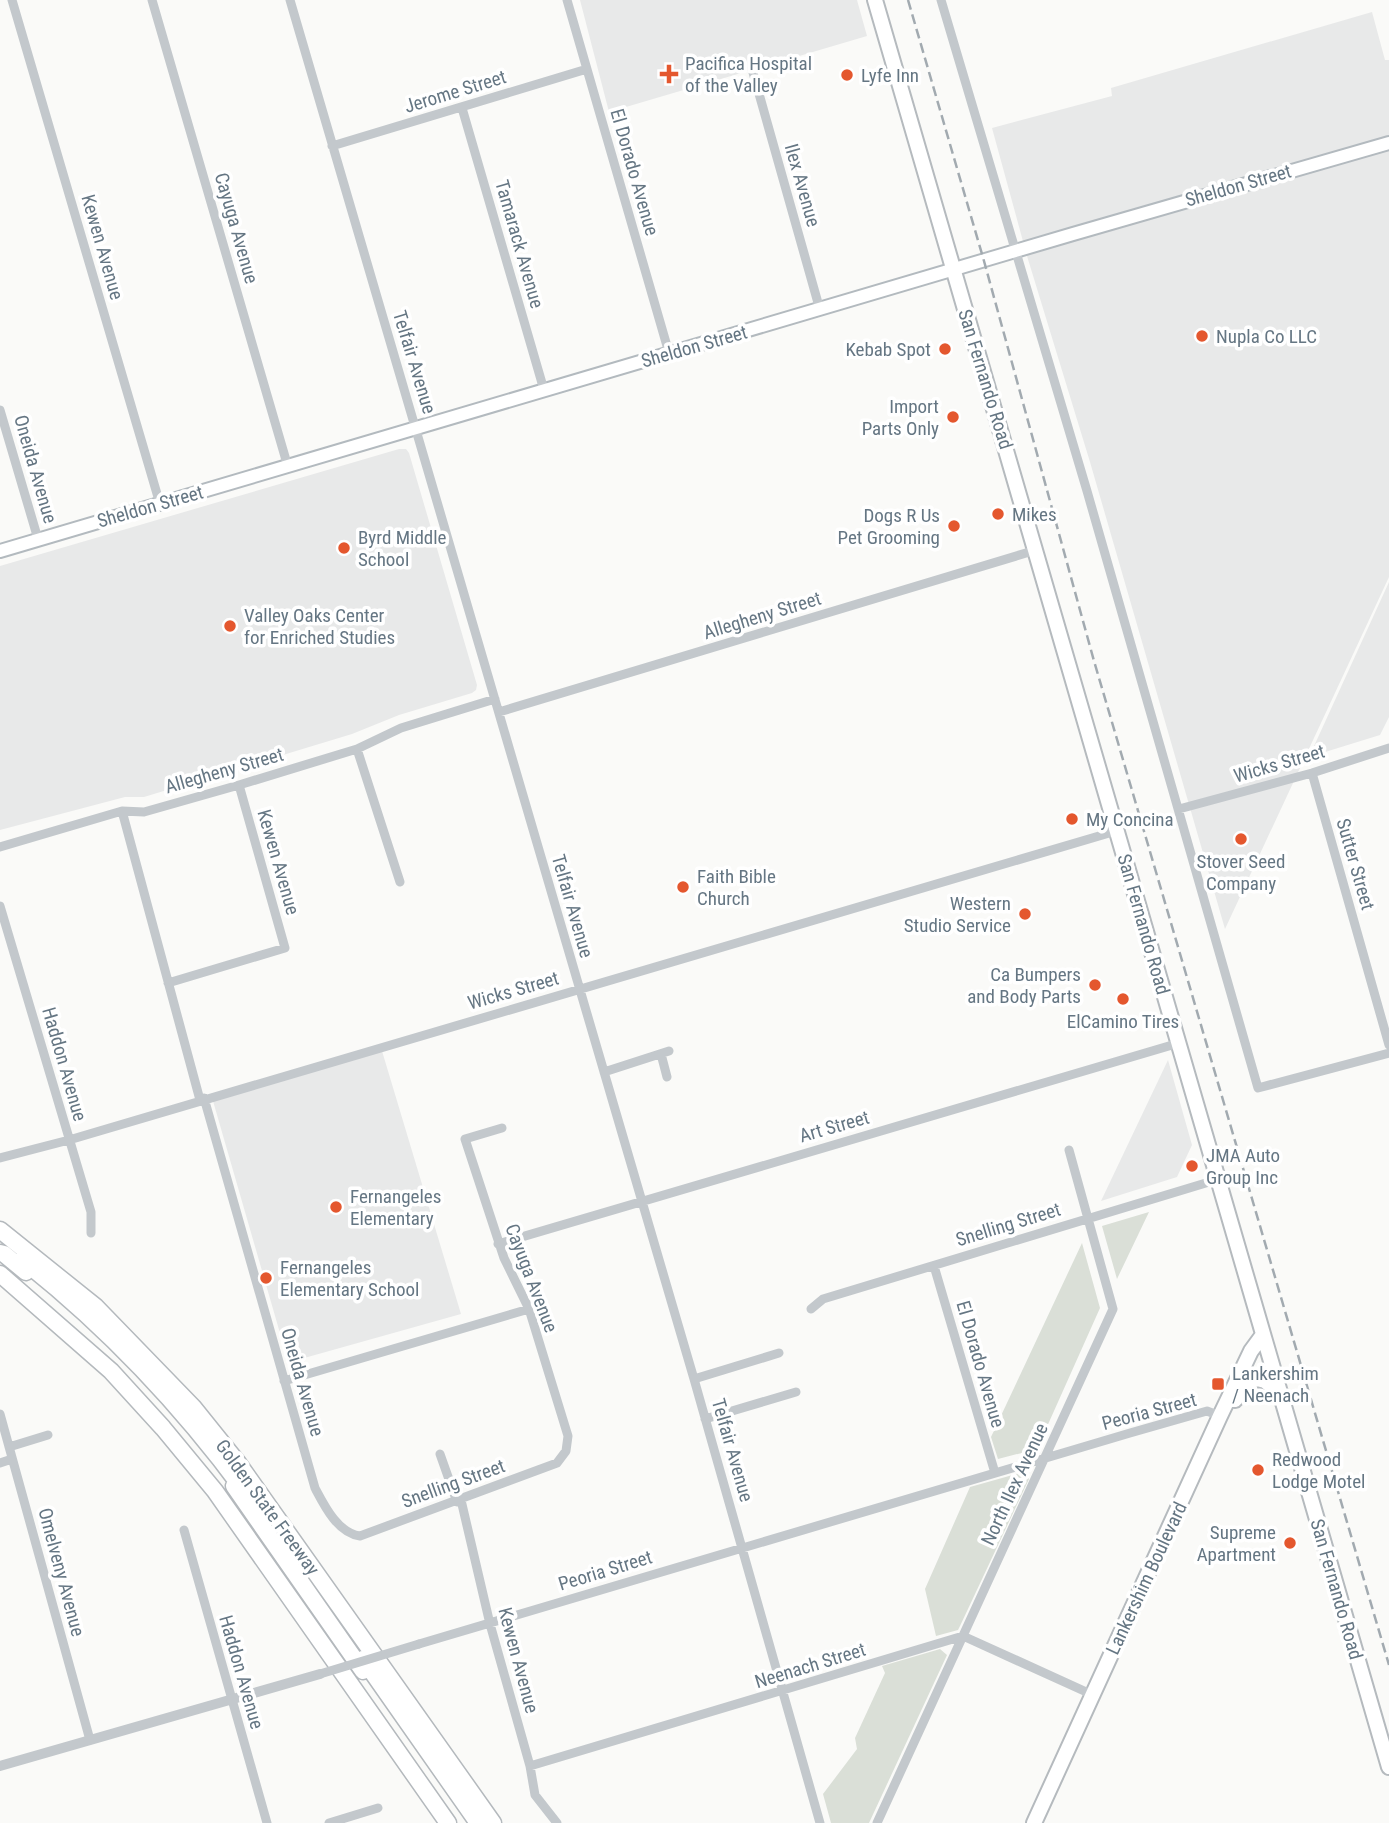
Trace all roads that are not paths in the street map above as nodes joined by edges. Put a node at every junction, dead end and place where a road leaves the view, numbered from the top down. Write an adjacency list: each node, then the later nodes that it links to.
1 (12, 0): 20 (street, Kewen Avenue)
2 (152, 0): 19 (street, Cayuga Avenue)
3 (290, 0): 11 (street, Telfair Avenue)
4 (567, 0): 7 (street, El Dorado Avenue)
5 (875, 0): 13 (main road, San Fernando Road)
6 (942, 0): 12 (street)
7 (587, 69): 9 (street, Jerome Street); 15 (street, El Dorado Avenue)
8 (752, 69): 14 (street, Ilex Avenue)
9 (461, 107): 11 (street, Jerome Street); 16 (street, Tamarack Avenue)
10 (1389, 143): 12 (main road, Sheldon Street)
11 (332, 146): 18 (street, Telfair Avenue)
12 (1015, 251): 13 (main road, Sheldon Street); 30 (street)
13 (953, 269): 14 (main road, Sheldon Street); 23 (main road, San Fernando Road)
14 (820, 310): 15 (main road, Sheldon Street)
15 (669, 353): 16 (main road, Sheldon Street)
16 (544, 390): 18 (main road, Sheldon Street)
17 (0, 410): 21 (street, Oneida Avenue)
18 (416, 428): 19 (main road, Sheldon Street); 24 (street, Telfair Avenue)
19 (288, 467): 20 (main road, Sheldon Street)
20 (160, 504): 21 (main road, Sheldon Street)
21 (38, 539): 22 (main road, Sheldon Street)
22 (0, 551)
23 (1036, 551): 25 (street, Allegheny Street); 32 (main road, San Fernando Road)
24 (495, 699): 25 (street, Telfair Avenue); 27 (street, Allegheny Street)
25 (499, 712): 37 (street, Telfair Avenue)
26 (1389, 748): 28 (street, Wicks Street)
27 (357, 749): 29 (street, Allegheny Street); 34 (street)
28 (1312, 773): 30 (street, Wicks Street); 39 (street, Sutter Street)
29 (239, 785): 31 (street, Allegheny Street); 36 (street, Kewen Avenue)
30 (1179, 809): 40 (street)
31 (122, 811): 33 (street, Allegheny Street); 36 (street, Oneida Avenue)
32 (1116, 831): 37 (street, Wicks Street); 38 (main road, San Fernando Road)
33 (0, 847)
34 (400, 882)
35 (0, 906): 45 (street, Haddon Avenue)
36 (168, 983): 43 (street, Oneida Avenue)
37 (579, 989): 41 (street, Telfair Avenue); 43 (street, Wicks Street)
38 (1179, 1043): 48 (main road, San Fernando Road); 49 (street, Art Street)
39 (1389, 1045)
40 (1389, 1053)
41 (604, 1072): 42 (street); 49 (street, Telfair Avenue)
42 (667, 1077)
43 (202, 1099): 45 (street, Wicks Street); 63 (street, Oneida Avenue)
44 (502, 1128): 54 (street, Cayuga Avenue)
45 (69, 1140): 47 (street, Wicks Street); 52 (street, Haddon Avenue)
46 (1069, 1150): 50 (street, North Ilex Avenue)
47 (0, 1158)
48 (1219, 1179): 50 (street, Snelling Street); 60 (main road, San Fernando Road)
49 (642, 1201): 54 (street, Art Street); 62 (street, Telfair Avenue)
50 (1087, 1218): 56 (street, Snelling Street); 73 (street, North Ilex Avenue)
51 (0, 1230): 97 (highway, Golden State Freeway)
52 (91, 1233)
53 (0, 1242): 96 (highway)
54 (498, 1244): 58 (street, Cayuga Avenue)
55 (0, 1253): 95 (highway)
56 (934, 1266): 59 (street, Snelling Street); 76 (street, El Dorado Avenue)
57 (0, 1274): 94 (highway, Golden State Freeway)
58 (528, 1309): 63 (street); 75 (street, Cayuga Avenue)
59 (811, 1309)
60 (1262, 1336): 65 (main road, San Fernando Road); 67 (main road, Lankershim Boulevard)
61 (774, 1351): 62 (street)
62 (694, 1378): 68 (street, Telfair Avenue)
63 (284, 1381): 79 (street, Oneida Avenue)
64 (796, 1392): 68 (street)
65 (1280, 1394): 67 (main road); 90 (main road, San Fernando Road)
66 (0, 1414): 70 (street, Omelveny Avenue)
67 (1220, 1416): 73 (street, Peoria Street); 85 (main road, Lankershim Boulevard)
68 (705, 1419): 80 (street, Telfair Avenue)
69 (48, 1435): 70 (street)
70 (9, 1447): 72 (street, Omelveny Avenue)
71 (440, 1454): 77 (street, Kewen Avenue)
72 (12, 1459): 74 (street); 87 (street, Omelveny Avenue)
73 (1045, 1459): 76 (street, Peoria Street); 82 (street, North Ilex Avenue)
74 (0, 1463)
75 (557, 1463): 77 (street, Snelling Street)
76 (995, 1473): 80 (street, Peoria Street)
77 (459, 1501): 79 (street, Snelling Street); 81 (street, Kewen Avenue)
78 (184, 1530): 86 (street, Haddon Avenue)
79 (360, 1536)
80 (743, 1546): 81 (street, Peoria Street); 84 (street, Telfair Avenue)
81 (490, 1624): 83 (street, Peoria Street, bridge); 89 (street, Kewen Avenue)
82 (963, 1636): 84 (street, Neenach Street); 85 (street); 100 (street, North Ilex Avenue)
83 (320, 1674): 86 (street, Peoria Street)
84 (784, 1691): 89 (street, Neenach Street); 99 (street, Telfair Avenue)
85 (1093, 1695): 101 (main road, Lankershim Boulevard)
86 (232, 1701): 87 (street, Peoria Street); 92 (street, Haddon Avenue)
87 (90, 1740): 88 (street, Peoria Street)
88 (0, 1766)
89 (530, 1766): 98 (street, Kewen Avenue)
90 (1389, 1767)
91 (378, 1808): 93 (street)
92 (267, 1823)
93 (329, 1823)
94 (448, 1823)
95 (470, 1823)
96 (478, 1823)
97 (493, 1823)
98 (557, 1823)
99 (820, 1823)
100 (877, 1823)
101 (1034, 1823)

